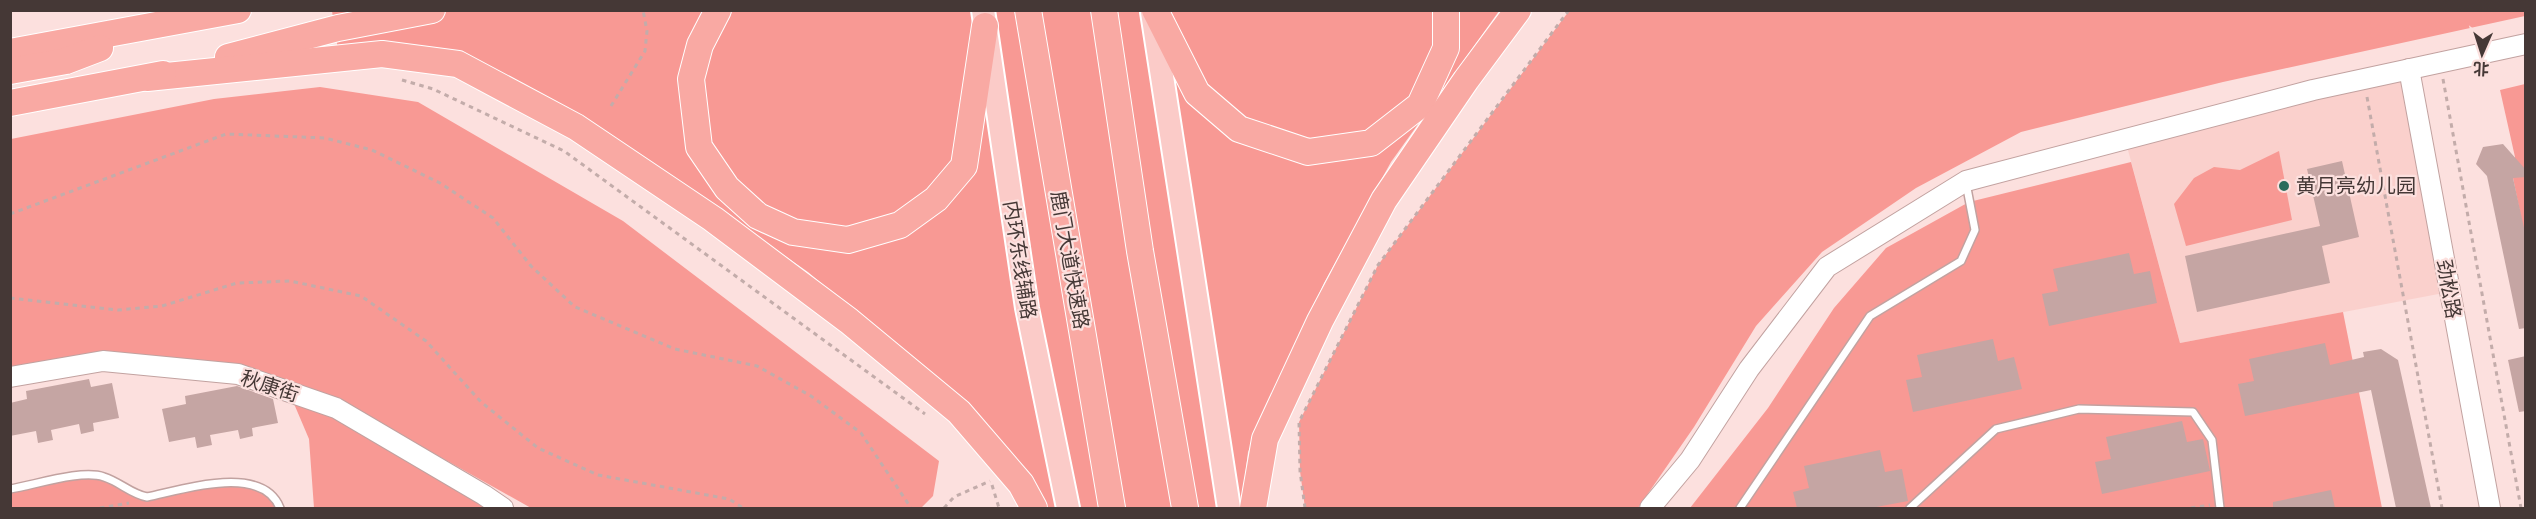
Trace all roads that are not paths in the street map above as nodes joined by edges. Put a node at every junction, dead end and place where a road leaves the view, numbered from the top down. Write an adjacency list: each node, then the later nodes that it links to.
1 (238, 10): 10 (highway)
2 (432, 10): 15 (highway)
3 (718, 10): 9 (highway)
4 (1028, 10): 25 (highway, 鹿门大道快速路)
5 (1104, 10): 26 (highway)
6 (1153, 10): 7 (highway); 27 (main road)
7 (1446, 10)
8 (1518, 10): 28 (highway)
9 (984, 18): 24 (main road, 内环东线辅路)
10 (158, 25): 12 (highway); 14 (highway)
11 (2526, 44): 13 (street)
12 (10, 52)
13 (2409, 69): 17 (street); 32 (street, 劲松路)
14 (10, 71)
15 (147, 78): 16 (highway); 23 (highway)
16 (10, 103)
17 (1966, 181): 29 (street); 30 (lane)
18 (10, 377): 22 (street, 秋康街)
19 (10, 489): 21 (lane)
20 (2220, 506): 31 (lane)
21 (280, 508)
22 (503, 508)
23 (1034, 508)
24 (1068, 508)
25 (1112, 508)
26 (1185, 508)
27 (1229, 508)
28 (1253, 508)
29 (1650, 508)
30 (1740, 508)
31 (1910, 508)
32 (2490, 508)

